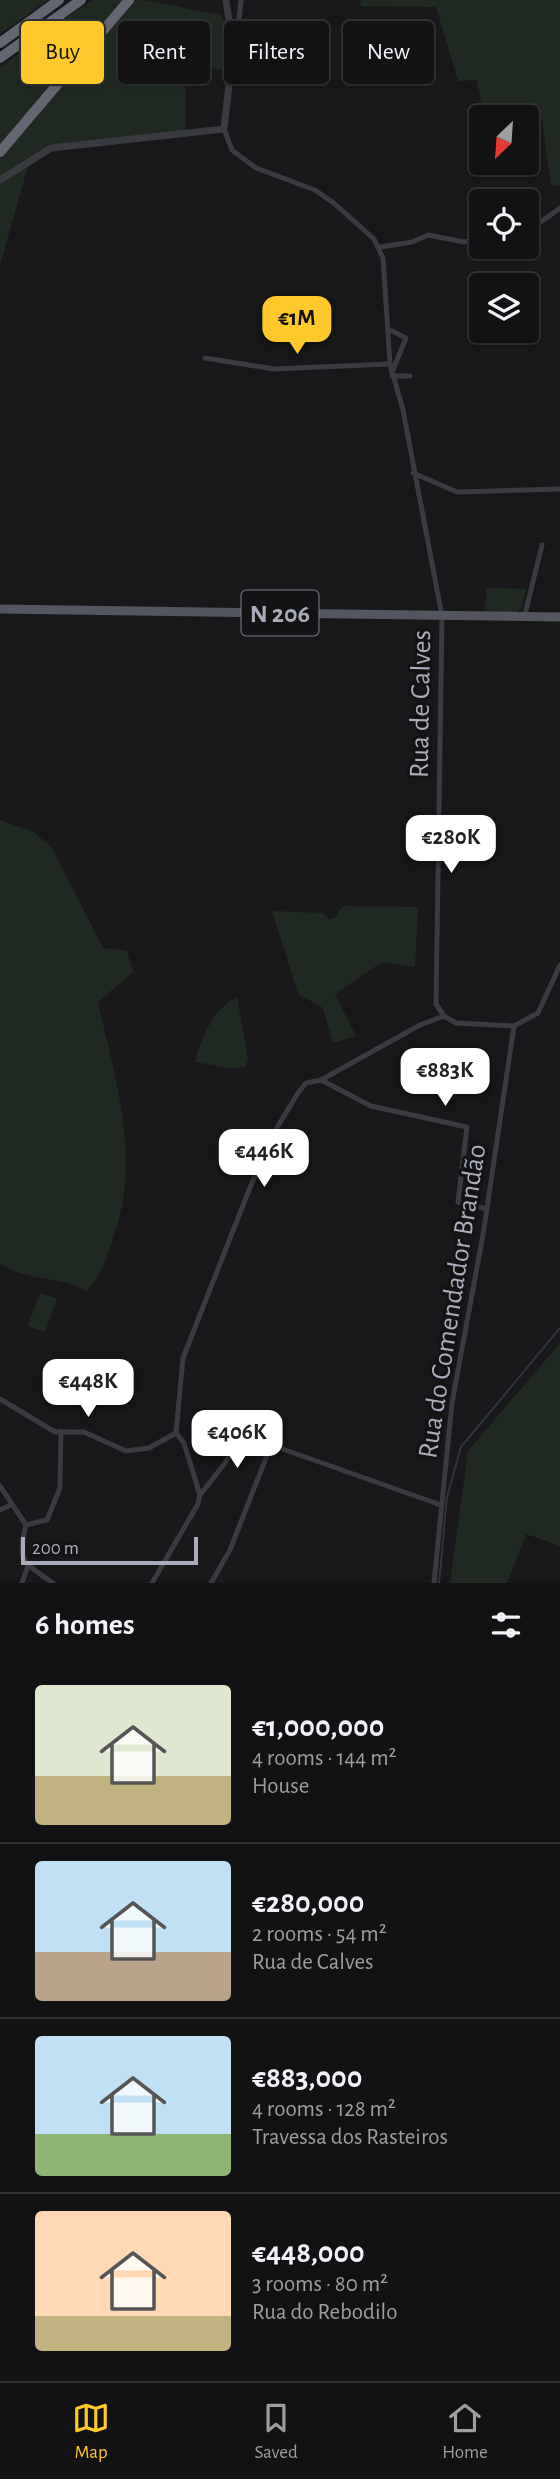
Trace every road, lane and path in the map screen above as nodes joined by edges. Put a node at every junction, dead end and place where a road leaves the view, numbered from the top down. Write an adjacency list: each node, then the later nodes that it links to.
1 (59, 0): 8 (highway)
2 (81, 0): 9 (highway)
3 (129, 0): 12 (highway)
4 (226, 0): 6 (street)
5 (241, 0): 7 (street)
6 (229, 21)
7 (239, 21)
8 (0, 43)
9 (0, 58)
10 (228, 84): 11 (street)
11 (224, 130): 13 (street); 17 (street)
12 (0, 152)
13 (0, 180)
14 (560, 208): 15 (street)
15 (539, 223)
16 (469, 241): 17 (street)
17 (380, 247): 18 (street, Rua de Calves)
18 (388, 329): 20 (street, Rua de Calves); 21 (street)
19 (205, 358): 20 (street)
20 (390, 364): 21 (street, Rua de Calves)
21 (392, 374): 22 (street); 23 (street, Rua de Calves)
22 (410, 376)
23 (413, 473): 24 (street); 27 (street, Rua de Calves)
24 (560, 489)
25 (542, 545): 29 (street)
26 (0, 609): 27 (main road, N 206)
27 (442, 616): 29 (main road, N 206); 31 (street, Rua de Calves)
28 (560, 617): 29 (main road, N 206)
29 (524, 618)
30 (560, 965): 32 (street)
31 (444, 1016): 32 (street); 33 (street)
32 (514, 1026): 34 (street, Rua do Comendador Brandão)
33 (321, 1080): 34 (street); 37 (street)
34 (487, 1209): 42 (street, Rua do Comendador Brandão)
35 (0, 1399): 36 (street)
36 (61, 1431): 37 (street); 44 (street)
37 (176, 1433): 40 (street)
38 (271, 1445): 40 (street); 42 (street); 49 (street)
39 (0, 1486): 41 (street)
40 (200, 1495): 48 (street)
41 (11, 1505): 43 (street); 44 (street)
42 (441, 1505): 50 (street, Rua do Comendador Brandão)
43 (0, 1510)
44 (26, 1525): 45 (street)
45 (28, 1566): 46 (street); 47 (street)
46 (22, 1583)
47 (53, 1583)
48 (152, 1583)
49 (211, 1583)
50 (434, 1583)

